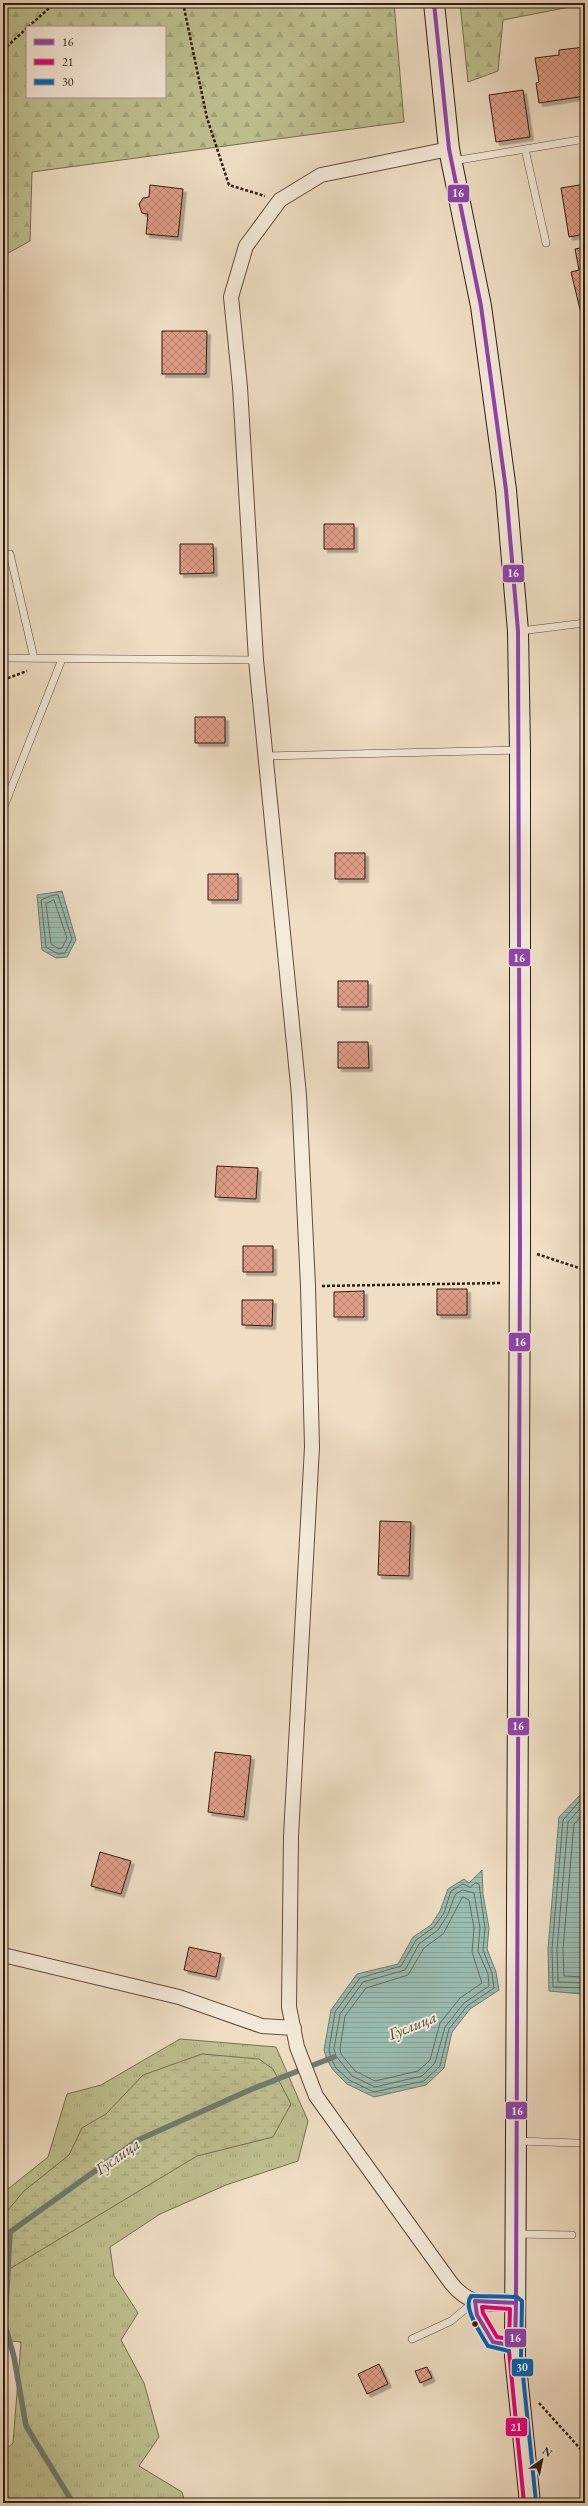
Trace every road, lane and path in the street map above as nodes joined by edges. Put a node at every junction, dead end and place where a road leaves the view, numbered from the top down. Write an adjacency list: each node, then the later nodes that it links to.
1 (54, 3): 4 (path)
2 (183, 3): 10 (path)
3 (434, 3): 9 (main road)
4 (30, 26)
5 (26, 30): 6 (path)
6 (3, 50)
7 (585, 139): 8 (lane)
8 (525, 149): 9 (lane); 11 (lane)
9 (450, 155): 10 (street); 14 (main road)
10 (280, 200): 18 (street)
11 (546, 243)
12 (10, 554): 16 (lane)
13 (585, 623): 14 (lane)
14 (518, 631): 19 (main road)
15 (3, 658): 16 (lane)
16 (34, 658): 17 (lane)
17 (62, 659): 18 (lane); 21 (lane)
18 (256, 660): 20 (street)
19 (520, 750): 20 (lane); 22 (main road)
20 (265, 756): 25 (street)
21 (3, 809)
22 (520, 1248): 23 (path); 24 (main road)
23 (585, 1270)
24 (520, 1282): 25 (path); 28 (main road)
25 (308, 1286): 27 (street)
26 (3, 1955): 27 (street)
27 (294, 2028): 32 (street)
28 (516, 2141): 29 (lane); 30 (main road)
29 (578, 2143)
30 (516, 2234): 31 (lane); 33 (main road)
31 (572, 2235)
32 (475, 2301): 33 (street); 34 (lane); 35 (lane)
33 (516, 2303): 35 (main road)
34 (412, 2339)
35 (515, 2346): 38 (main road)
36 (533, 2397): 37 (path)
37 (585, 2454)
38 (530, 2503)

